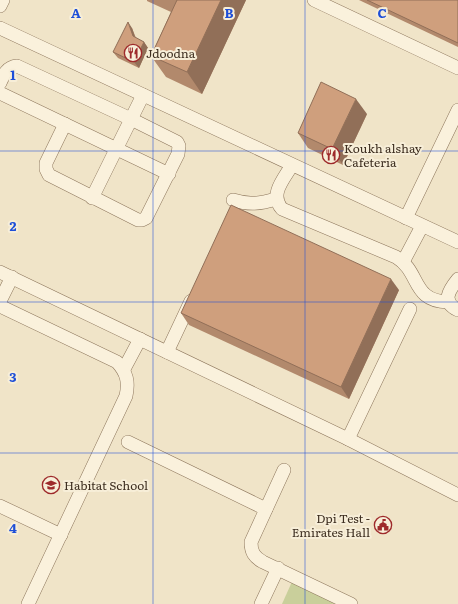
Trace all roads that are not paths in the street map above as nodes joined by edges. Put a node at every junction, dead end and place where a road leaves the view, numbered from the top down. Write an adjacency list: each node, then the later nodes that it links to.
1 (3, 0): 3 (street)
2 (314, 0): 5 (street)
3 (0, 6)
4 (0, 28): 8 (street)
5 (458, 68)
6 (0, 83): 10 (street)
7 (0, 93): 11 (street)
8 (143, 95): 10 (street); 13 (street)
9 (458, 110): 18 (street)
10 (131, 118): 12 (street); 14 (street)
11 (65, 124): 12 (street); 15 (street)
12 (116, 149): 14 (street); 15 (street)
13 (292, 165): 16 (street); 18 (street)
14 (169, 174): 15 (street)
15 (92, 198)
16 (276, 199): 17 (street); 21 (street)
17 (233, 200)
18 (406, 218): 19 (street)
19 (422, 226): 20 (street); 21 (street)
20 (458, 242)
21 (403, 262): 27 (street)
22 (6, 274): 25 (street); 29 (street)
23 (458, 279): 27 (street)
24 (197, 288): 30 (street)
25 (0, 301)
26 (0, 306): 31 (street)
27 (453, 306)
28 (410, 309): 32 (street)
29 (140, 339): 30 (street); 31 (street)
30 (167, 352): 32 (street)
31 (124, 369): 38 (street)
32 (348, 439): 35 (street)
33 (128, 442): 37 (street)
34 (284, 470): 37 (street)
35 (458, 495)
36 (0, 506): 38 (street)
37 (266, 509): 39 (street)
38 (61, 535): 40 (street)
39 (278, 568): 41 (street); 42 (street)
40 (28, 604)
41 (261, 604)
42 (351, 604)

